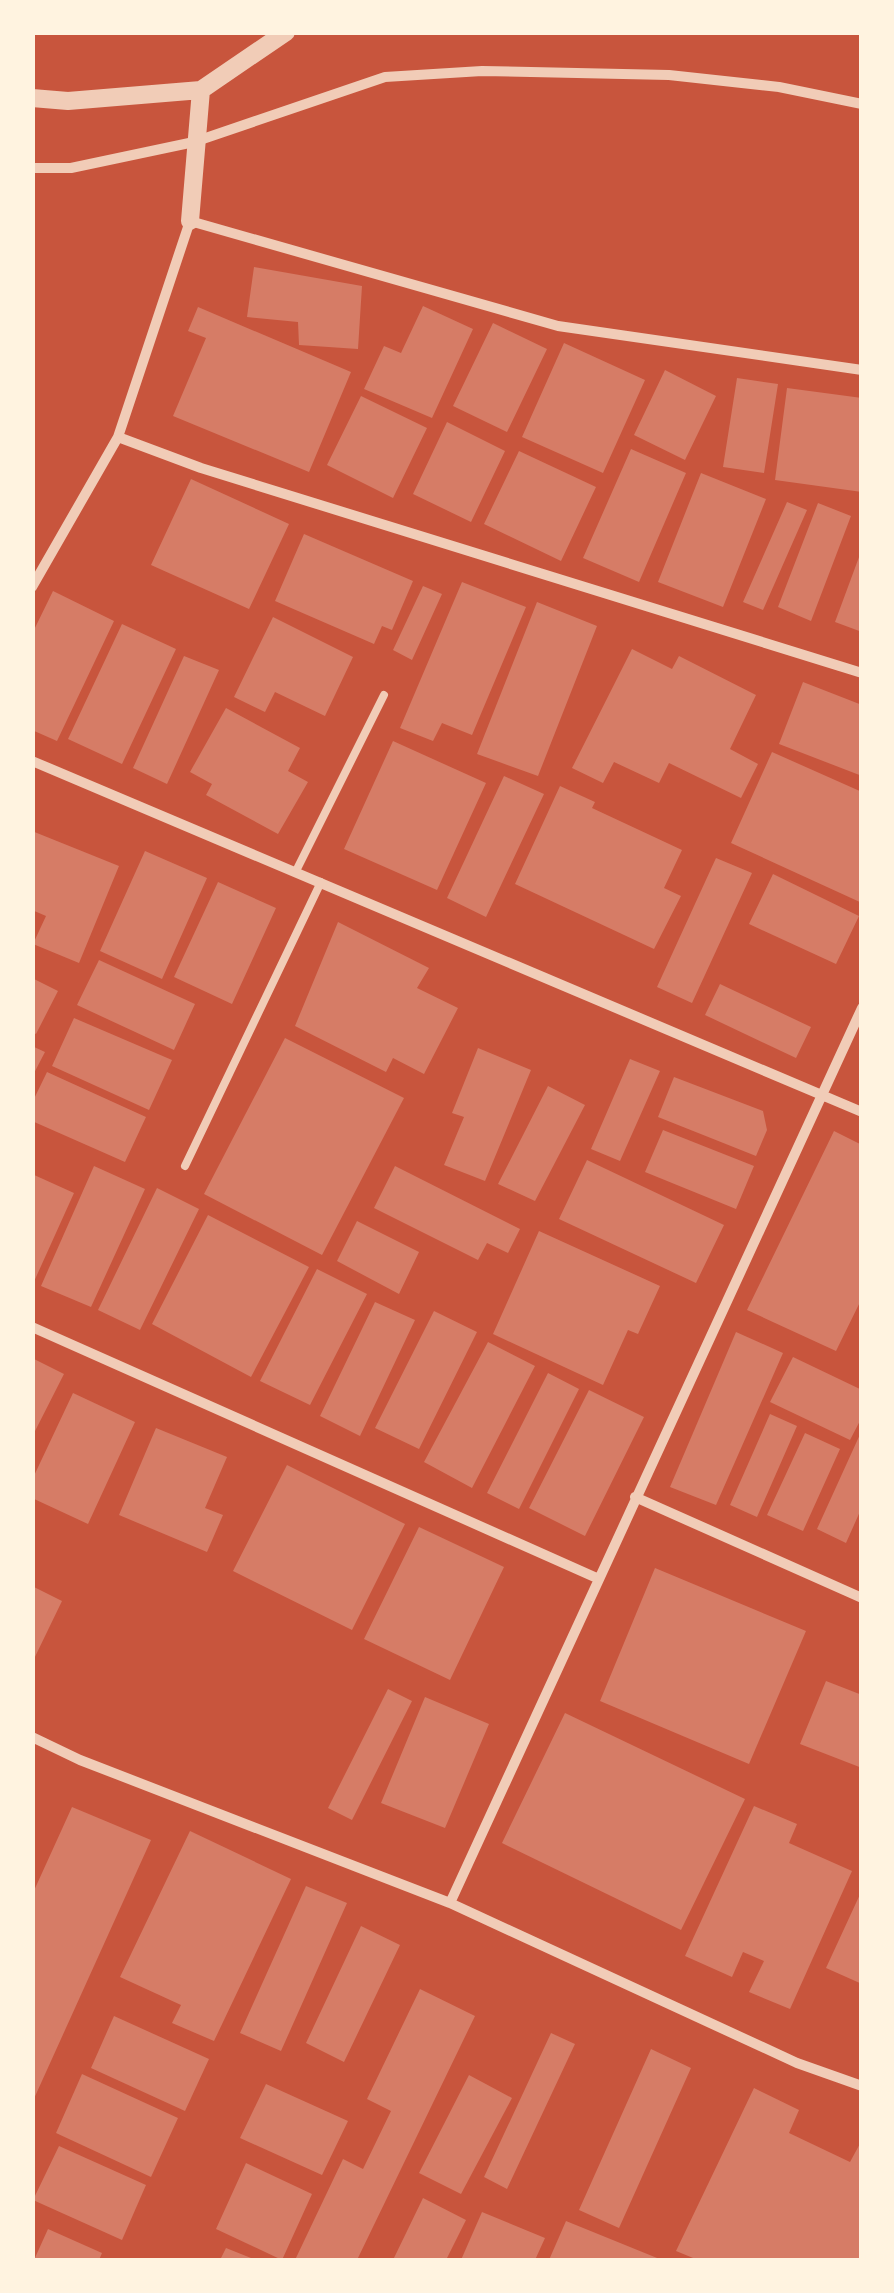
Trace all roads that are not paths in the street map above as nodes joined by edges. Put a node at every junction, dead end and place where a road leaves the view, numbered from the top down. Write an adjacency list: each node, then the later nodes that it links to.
1 (286, 32): 2 (street)
2 (200, 90): 3 (street); 5 (street)
3 (32, 98)
4 (862, 104): 5 (street)
5 (194, 142): 6 (street); 7 (street)
6 (32, 168)
7 (190, 222): 8 (street); 9 (street)
8 (862, 370)
9 (118, 437): 10 (street); 11 (street)
10 (32, 588)
11 (862, 673)
12 (384, 694): 14 (lane)
13 (32, 761): 14 (street)
14 (296, 872): 15 (street)
15 (321, 882): 17 (street); 19 (lane)
16 (862, 1008): 17 (street)
17 (822, 1094): 18 (street); 21 (street)
18 (862, 1112)
19 (185, 1166)
20 (32, 1327): 22 (street)
21 (636, 1497): 22 (street); 23 (street)
22 (599, 1579): 25 (street)
23 (862, 1598)
24 (32, 1737): 25 (street)
25 (450, 1904): 26 (street)
26 (862, 2086)

